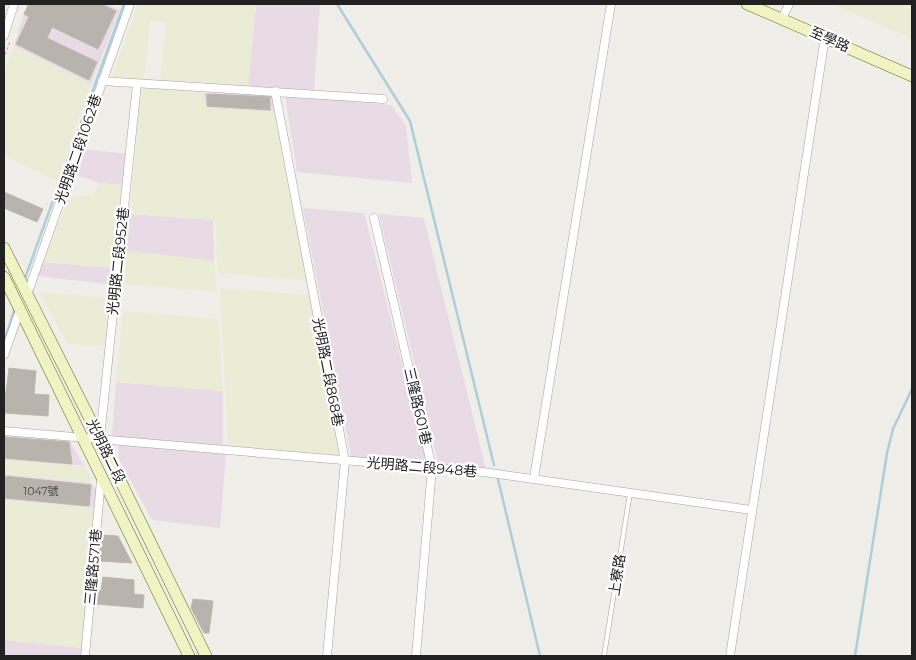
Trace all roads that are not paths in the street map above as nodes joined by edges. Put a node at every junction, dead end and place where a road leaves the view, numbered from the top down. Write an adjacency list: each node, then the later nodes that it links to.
1 (14, 4): 7 (street)
2 (130, 4): 10 (street, 光明路二段1062巷)
3 (611, 4): 25 (street)
4 (747, 4): 6 (street, 至學路)
5 (788, 4): 6 (street)
6 (782, 19): 8 (street, 至學路)
7 (4, 36)
8 (825, 37): 9 (street, 至學路); 27 (street)
9 (912, 76)
10 (102, 81): 11 (street); 17 (street, 光明路二段1062巷)
11 (137, 84): 12 (street); 21 (street, 光明路二段952巷)
12 (275, 91): 13 (street); 22 (street, 光明路二段868巷)
13 (383, 99)
14 (374, 218): 23 (street, 三隆路601巷)
15 (4, 248): 17 (street, 光明路二段)
16 (4, 277): 18 (street, 光明路二段)
17 (27, 295): 21 (street, 光明路二段)
18 (20, 310): 19 (street); 21 (street, 光明路二段)
19 (4, 355)
20 (4, 430): 21 (street, 光明路二段948巷)
21 (91, 438): 22 (street, 光明路二段948巷); 24 (street, 光明路二段); 30 (street, 光明路二段)
22 (345, 461): 23 (street, 光明路二段948巷); 31 (street, 光明路二段868巷)
23 (432, 468): 25 (street, 光明路二段948巷); 32 (street, 三隆路601巷)
24 (102, 478): 28 (street, 三隆路571巷); 29 (street, 光明路二段)
25 (534, 478): 26 (street, 光明路二段948巷)
26 (630, 493): 27 (street, 光明路二段948巷); 33 (lane, 上寮路)
27 (751, 510): 34 (street)
28 (85, 656)
29 (189, 656)
30 (206, 656)
31 (327, 656)
32 (416, 656)
33 (604, 656)
34 (730, 656)

